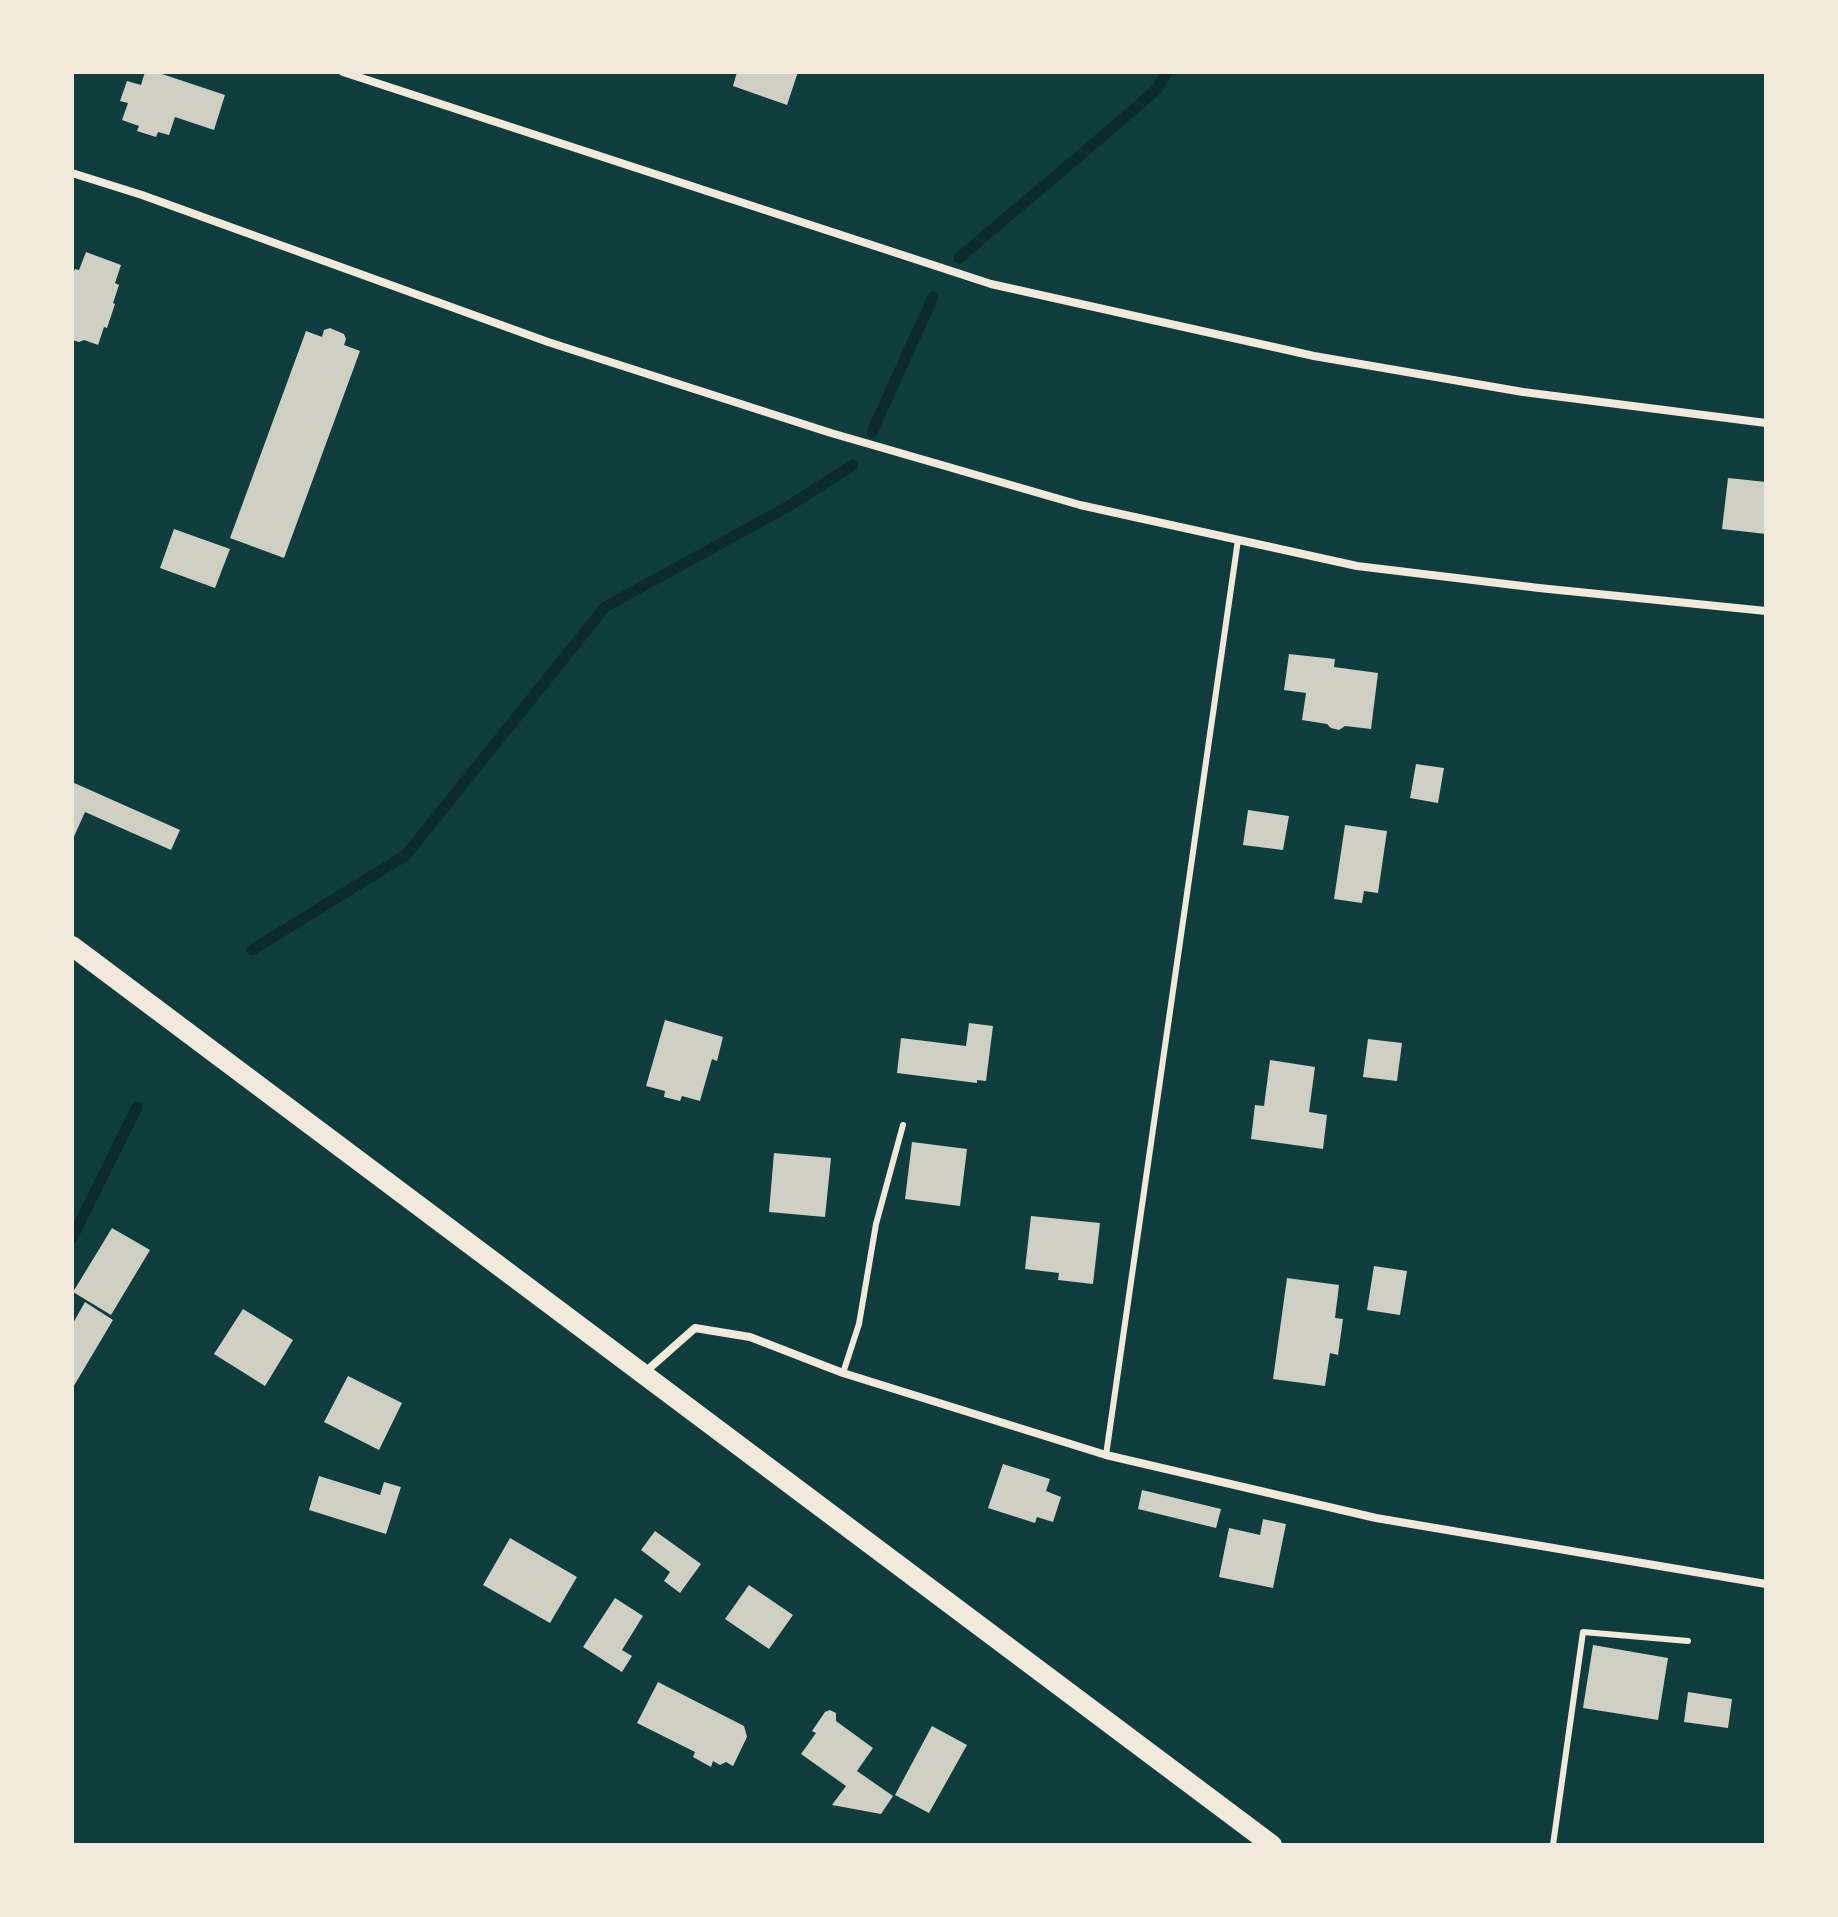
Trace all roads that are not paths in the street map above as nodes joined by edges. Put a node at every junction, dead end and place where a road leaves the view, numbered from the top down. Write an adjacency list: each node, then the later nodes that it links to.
1 (343, 72): 3 (street)
2 (72, 173): 4 (street)
3 (1766, 423)
4 (1238, 540): 5 (street); 10 (lane)
5 (1766, 611)
6 (72, 946): 9 (main road)
7 (903, 1125): 8 (lane)
8 (843, 1373): 9 (street); 10 (street)
9 (643, 1374): 13 (main road)
10 (1106, 1455): 11 (street)
11 (1766, 1584)
12 (1688, 1641): 14 (lane)
13 (1272, 1845)
14 (1553, 1845)

